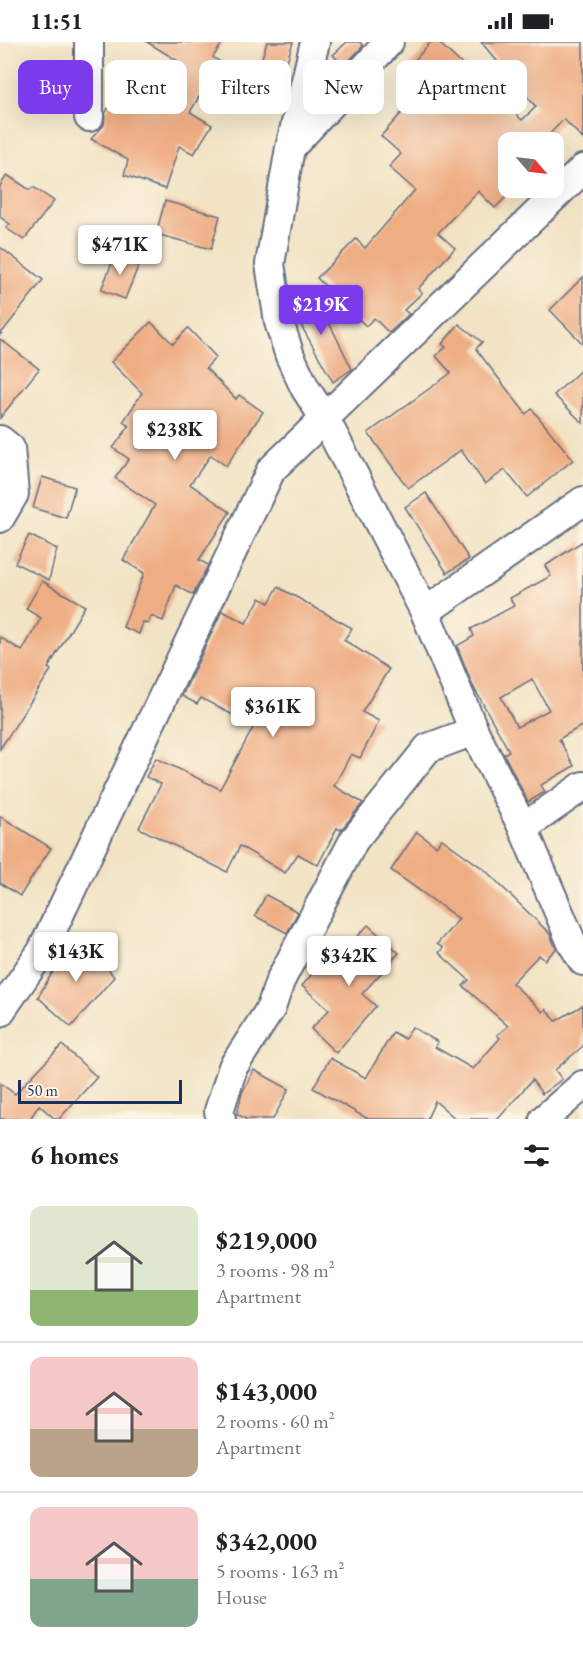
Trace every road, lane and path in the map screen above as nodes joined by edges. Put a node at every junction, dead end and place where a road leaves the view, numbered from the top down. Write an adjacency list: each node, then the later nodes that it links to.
1 (89, 42): 4 (street)
2 (315, 42): 5 (street)
3 (389, 42): 5 (street)
4 (89, 117)
5 (291, 148): 7 (street)
6 (583, 169): 7 (street)
7 (325, 419): 11 (street); 16 (street)
8 (0, 440): 10 (street)
9 (583, 501): 11 (street)
10 (0, 518)
11 (425, 612): 12 (street)
12 (474, 731): 14 (street); 18 (street)
13 (583, 786): 14 (street)
14 (523, 828): 15 (street)
15 (583, 961)
16 (0, 1012)
17 (583, 1085): 19 (street)
18 (221, 1119)
19 (544, 1119)

